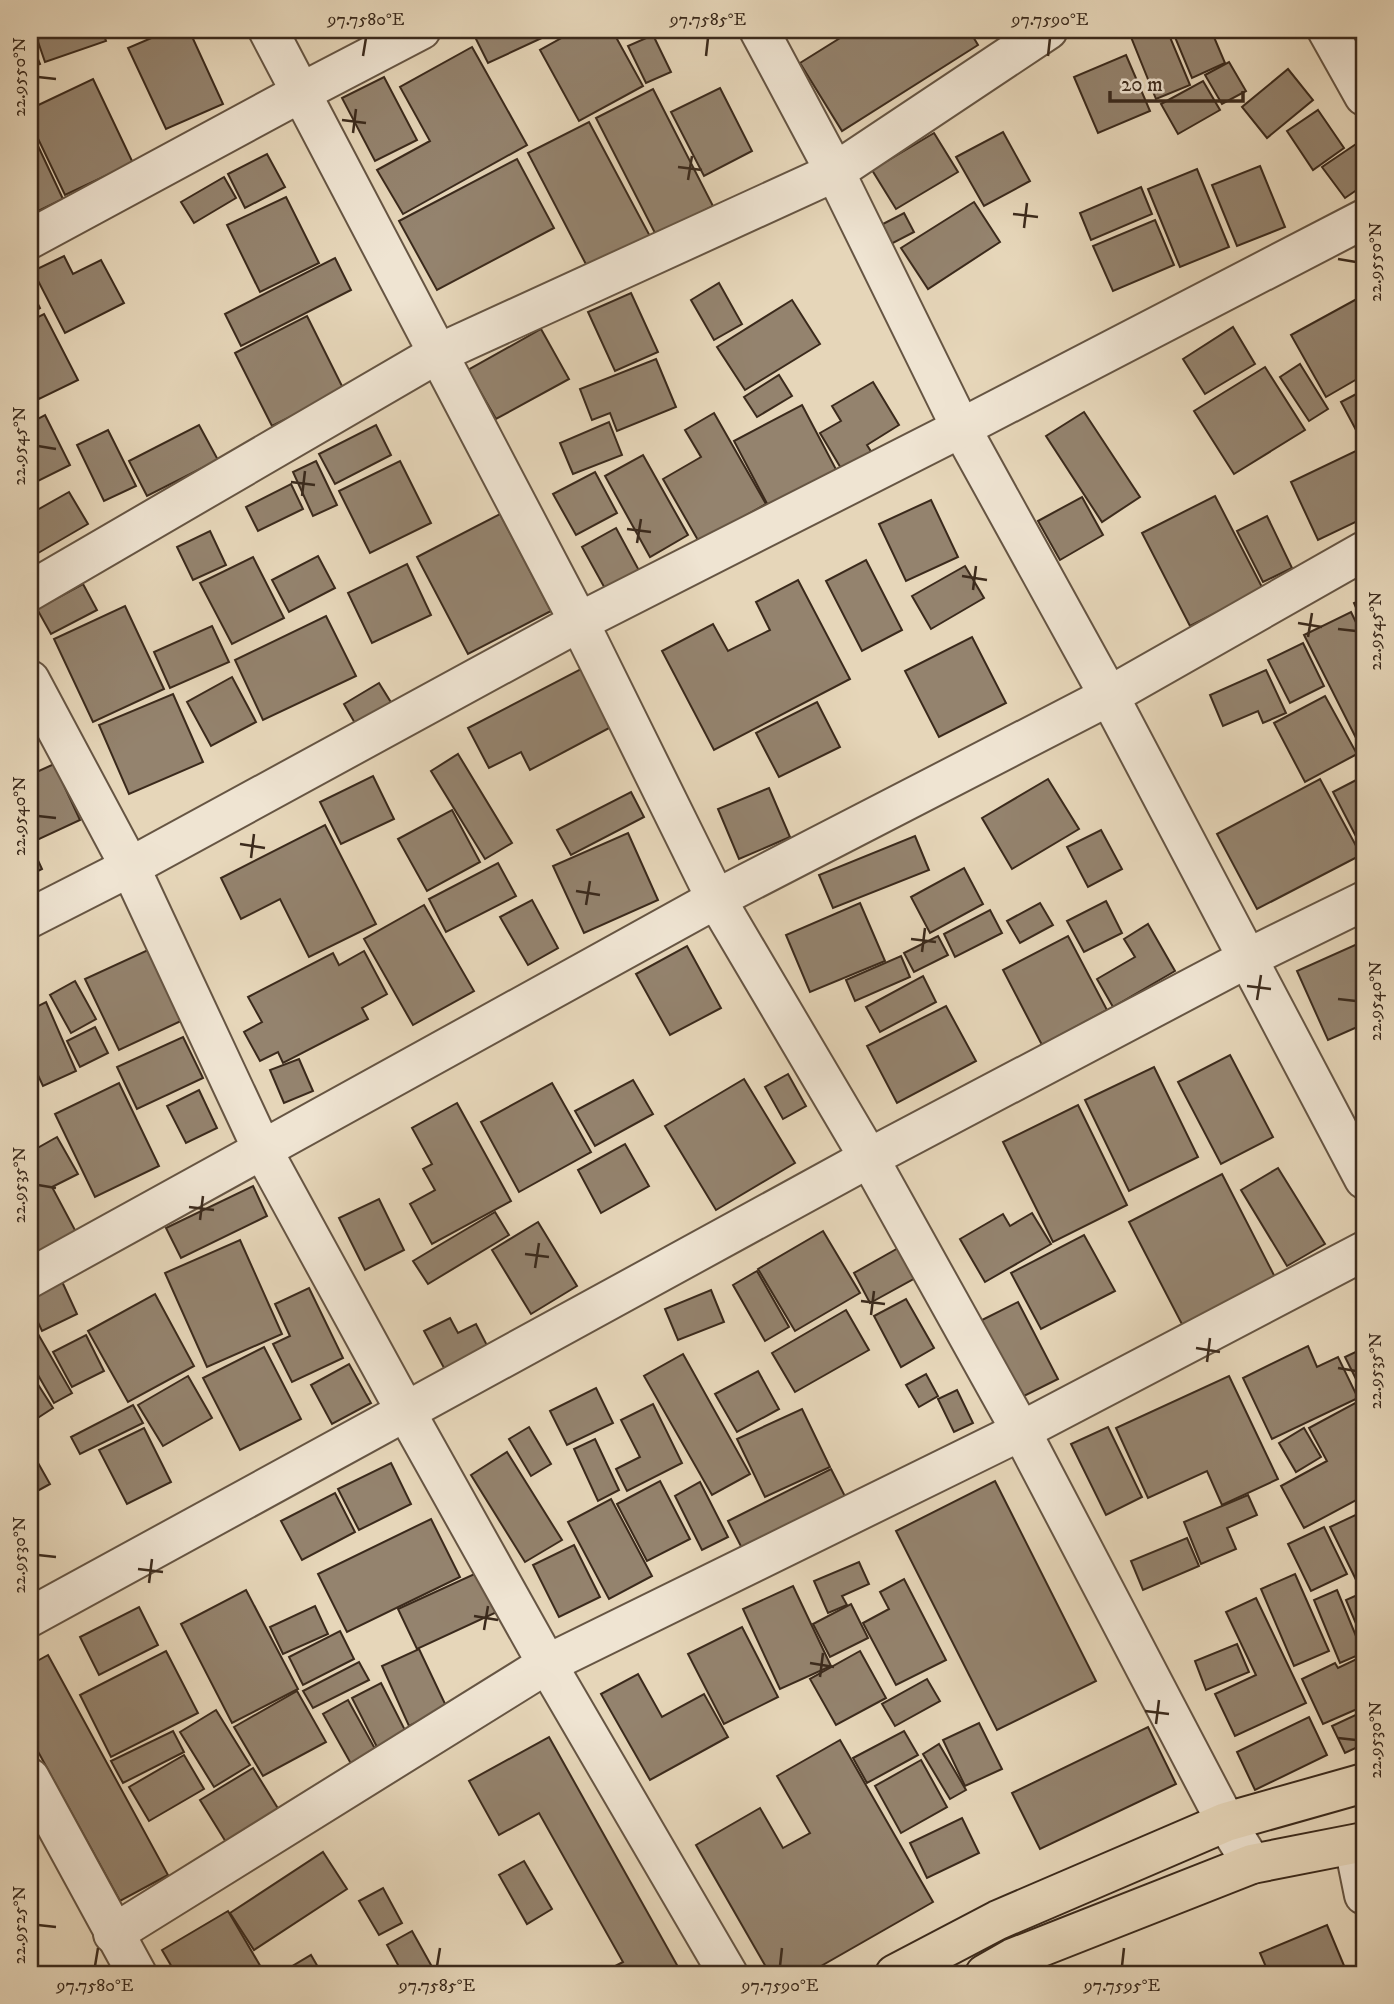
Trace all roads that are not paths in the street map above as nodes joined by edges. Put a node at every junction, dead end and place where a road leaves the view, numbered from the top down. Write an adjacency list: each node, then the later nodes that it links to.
1 (268, 30): 6 (street)
2 (421, 30): 6 (street)
3 (759, 30): 8 (street)
4 (1048, 30): 8 (street)
5 (1327, 30): 7 (street)
6 (302, 92): 10 (street); 11 (street)
7 (1364, 96)
8 (835, 172): 11 (street); 12 (street)
9 (1364, 219): 12 (street)
10 (30, 239)
11 (437, 354): 14 (street); 15 (street)
12 (961, 428): 15 (street); 17 (street)
13 (1364, 551): 17 (street)
14 (30, 591)
15 (579, 622): 18 (street); 19 (street)
16 (30, 680): 18 (street)
17 (1109, 696): 19 (street); 22 (street)
18 (130, 867): 21 (street); 23 (street)
19 (716, 899): 23 (street); 24 (street)
20 (1364, 901): 22 (street)
21 (30, 918)
22 (1246, 959): 24 (street); 25 (street)
23 (262, 1149): 27 (street); 28 (street)
24 (869, 1158): 28 (street); 29 (street)
25 (1364, 1179)
26 (1364, 1251): 29 (street)
27 (30, 1278)
28 (405, 1412): 30 (street); 31 (street)
29 (1021, 1431): 31 (street); 34 (street)
30 (30, 1617)
31 (547, 1664): 38 (street); 40 (street)
32 (30, 1778): 38 (street)
33 (1364, 1783): 34 (main road)
34 (1226, 1822): 36 (street); 41 (main road)
35 (1359, 1844): 36 (main road); 37 (street)
36 (1252, 1864): 42 (main road)
37 (1364, 1895)
38 (113, 1934): 39 (street)
39 (137, 1974)
40 (728, 1974)
41 (895, 1974)
42 (985, 1974)

